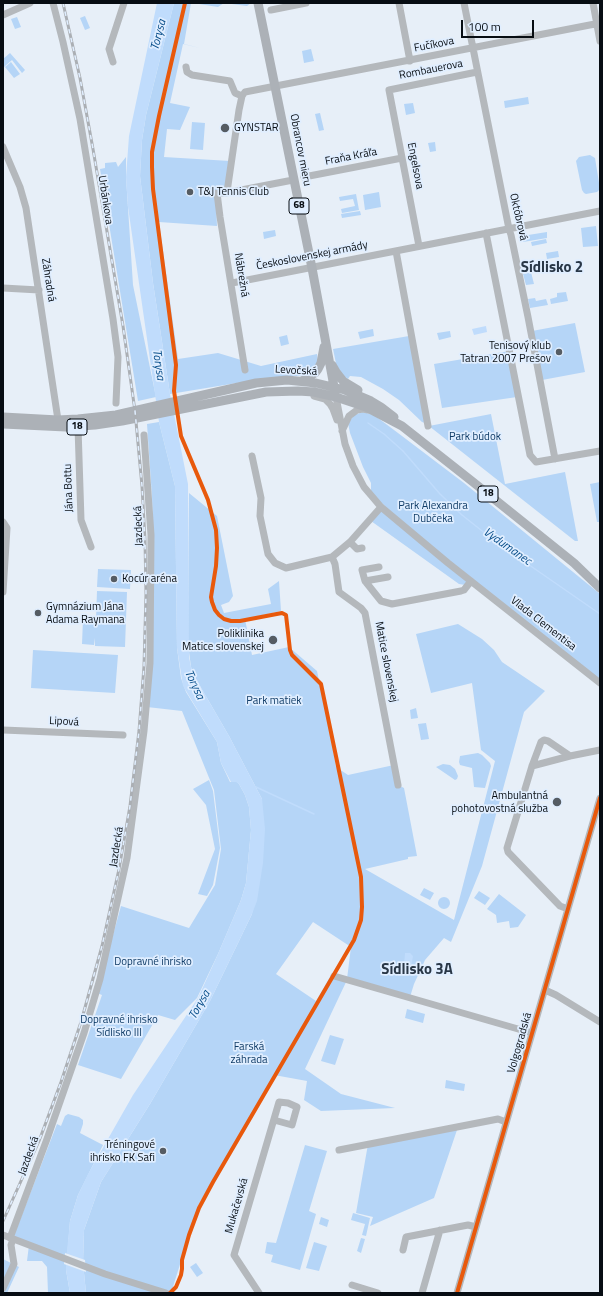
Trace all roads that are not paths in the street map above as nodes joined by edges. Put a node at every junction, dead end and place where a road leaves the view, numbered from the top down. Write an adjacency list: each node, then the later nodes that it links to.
1 (30, 3): 10 (street)
2 (53, 3): 41 (street, Urbánkova)
3 (124, 3): 15 (street)
4 (258, 3): 18 (main road, Obrancov mieru / 68)
5 (306, 3): 9 (street)
6 (399, 3): 14 (street)
7 (464, 3): 13 (street, Októbrová)
8 (593, 3): 11 (street)
9 (271, 10)
10 (3, 15)
11 (598, 24): 12 (street); 13 (street, Fučíkova)
12 (600, 41)
13 (473, 48): 14 (street, Fučíkova); 17 (street, Októbrová)
14 (410, 61): 18 (street, Fučíkova)
15 (113, 62)
16 (186, 67): 20 (street)
17 (477, 72): 19 (street, Rombauerova); 27 (street, Októbrová)
18 (276, 87): 20 (street); 24 (main road, Obrancov mieru / 68)
19 (389, 90): 22 (street, Engelsova)
20 (242, 96): 25 (street)
21 (3, 147): 34 (street, Záhradná)
22 (402, 158): 23 (street, Fraňa Kráľa); 29 (street, Engelsova)
23 (304, 178)
24 (293, 180): 25 (street); 31 (main road, Obrancov mieru / 68)
25 (228, 192): 32 (street, Nábrežná)
26 (600, 211): 27 (street, Československej armády)
27 (508, 229): 28 (street, Československej armády); 54 (street, Októbrová)
28 (486, 233): 29 (street, Československej armády); 54 (street)
29 (419, 246): 30 (street, Československej armády)
30 (396, 251): 31 (street, Československej armády); 48 (street)
31 (312, 268): 32 (street, Československej armády); 35 (main road, Obrancov mieru / 68)
32 (232, 283): 36 (street, Nábrežná)
33 (3, 288): 34 (street)
34 (39, 290): 46 (street, Záhradná)
35 (325, 342): 37 (main road, 68); 38 (main road, Obrancov mieru / 68); 43 (main road)
36 (245, 370)
37 (302, 381): 38 (main road, Levočská / 18); 42 (main road, Levočská / 18)
38 (334, 387): 40 (main road, Obrancov mieru / 68); 43 (main road, Levočská / 18)
39 (266, 392): 40 (main road, Levočská / 18); 42 (main road, Levočská / 18); 50 (street)
40 (336, 397): 43 (main road, Levočská / 18); 50 (street, Vlada Clementisa)
41 (116, 403)
42 (180, 405): 44 (main road, 18)
43 (379, 409): 50 (street); 61 (main road, Levočská / 18)
44 (150, 412): 46 (main road, 18); 49 (main road, 18)
45 (3, 417): 46 (main road, 18)
46 (58, 420)
47 (3, 424): 49 (main road, 18)
48 (428, 426)
49 (78, 427): 58 (street, Jána Bottu)
50 (342, 431): 55 (street, Vlada Clementisa)
51 (144, 435): 87 (street, Jazdecká)
52 (600, 451): 54 (street)
53 (252, 456): 60 (street)
54 (556, 460)
55 (380, 507): 57 (street); 66 (street, Vlada Clementisa)
56 (5, 525): 68 (street)
57 (350, 542): 59 (street); 60 (street)
58 (91, 547)
59 (362, 548)
60 (332, 557): 75 (street, Matice slovenskej)
61 (574, 563): 64 (main road, Levočská / 18); 67 (main road, Levočská / 18)
62 (379, 567): 65 (street)
63 (388, 576): 65 (street)
64 (600, 580)
65 (365, 581): 66 (street)
66 (471, 581): 69 (street, Vlada Clementisa)
67 (600, 588)
68 (3, 592)
69 (600, 683)
70 (3, 730): 71 (street, Lipová)
71 (123, 735)
72 (600, 750): 73 (street)
73 (570, 756): 74 (street); 74 (street)
74 (532, 766): 77 (street)
75 (398, 785)
76 (600, 798): 77 (street, Volgogradská)
77 (568, 909): 79 (street, Volgogradská)
78 (334, 976): 81 (street, Volgogradská)
79 (545, 990): 80 (street); 81 (street, Volgogradská)
80 (600, 1022)
81 (532, 1033): 83 (street, Volgogradská)
82 (274, 1120): 92 (street, Mukačevská)
83 (506, 1122): 84 (street); 85 (street, Volgogradská)
84 (339, 1150)
85 (476, 1227): 86 (street); 95 (street, Volgogradská)
86 (440, 1230): 88 (street); 94 (street)
87 (9, 1237): 90 (street, Jazdecká); 91 (street)
88 (403, 1250)
89 (352, 1285): 93 (street)
90 (3, 1288)
91 (166, 1293)
92 (259, 1293)
93 (378, 1293)
94 (422, 1293)
95 (457, 1293)

